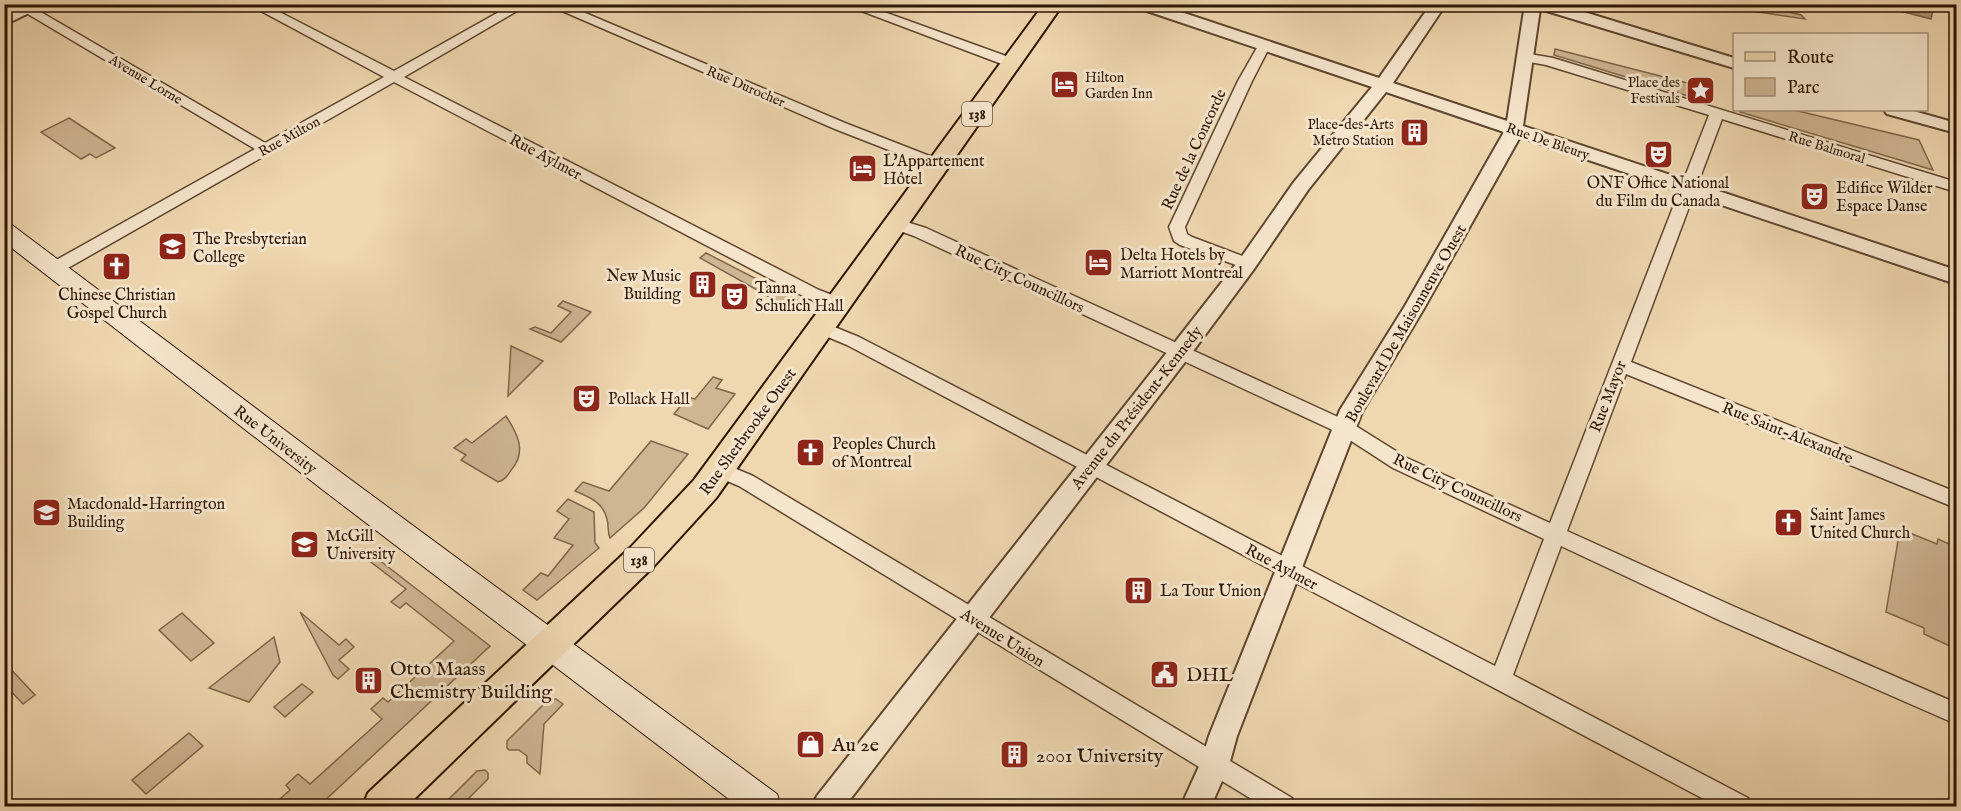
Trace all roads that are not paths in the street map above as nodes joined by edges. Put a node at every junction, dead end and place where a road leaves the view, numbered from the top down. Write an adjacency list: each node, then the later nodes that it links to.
1 (254, 4): 16 (street, Rue Aylmer)
2 (522, 4): 16 (street, Rue Milton)
3 (552, 4): 23 (street, Rue Durocher)
4 (849, 4): 14 (street)
5 (1054, 4): 14 (main road, Rue Sherbrooke Ouest / 138)
6 (1140, 4): 12 (street, Rue De Bleury)
7 (1439, 4): 17 (street, Avenue du Président-Kennedy)
8 (1533, 4): 13 (street, Boulevard De Maisonneuve Ouest)
9 (1540, 4): 15 (street)
10 (29, 6): 11 (street); 22 (street, Avenue Lorne)
11 (4, 20)
12 (1264, 46): 17 (street, Rue De Bleury); 28 (street, Rue de la Concorde)
13 (1524, 57): 19 (street, Rue Balmoral); 21 (street, Boulevard De Maisonneuve Ouest)
14 (1012, 63): 23 (main road, Rue Sherbrooke Ouest / 138)
15 (1733, 63)
16 (395, 76): 22 (street, Rue Milton); 31 (street, Rue Aylmer)
17 (1382, 86): 21 (street, Rue De Bleury); 28 (street, Avenue du Président-Kennedy)
18 (1896, 111): 20 (street)
19 (1717, 114): 24 (street, Rue Balmoral); 25 (street, Rue Mayor)
20 (1956, 128)
21 (1514, 130): 25 (street, Rue De Bleury); 35 (street, Boulevard De Maisonneuve Ouest)
22 (265, 149): 29 (street, Rue Milton)
23 (940, 165): 26 (main road, Rue Sherbrooke Ouest / 138)
24 (1956, 187)
25 (1688, 188): 30 (street, Rue De Bleury); 34 (street, Rue Mayor)
26 (897, 224): 31 (main road, Rue Sherbrooke Ouest / 138); 33 (street, Rue City Councillors)
27 (4, 230): 29 (main road, Rue University)
28 (1247, 264): 33 (street, Avenue du Président-Kennedy)
29 (55, 268): 42 (main road, Rue University)
30 (1956, 277)
31 (839, 304): 32 (main road, Rue Sherbrooke Ouest / 138)
32 (822, 328): 36 (street, Rue Aylmer); 37 (main road, Rue Sherbrooke Ouest / 138)
33 (1180, 352): 35 (street, Rue City Councillors); 36 (street, Avenue du Président-Kennedy)
34 (1620, 365): 38 (street, Rue Saint-Alexandre); 39 (street, Rue Mayor)
35 (1345, 428): 39 (street, Rue City Councillors); 40 (street, Boulevard De Maisonneuve Ouest)
36 (1089, 467): 40 (street, Rue Aylmer); 41 (street, Avenue du Président-Kennedy)
37 (720, 470): 41 (street, Avenue Union); 42 (main road, Rue Sherbrooke Ouest / 138)
38 (1956, 500)
39 (1555, 532): 43 (street, Rue Mayor); 44 (street, Rue City Councillors)
40 (1289, 570): 43 (street, Rue Aylmer); 45 (street, Boulevard De Maisonneuve Ouest)
41 (972, 617): 45 (street, Avenue Union); 48 (street, Avenue du Président-Kennedy)
42 (550, 645): 46 (main road, Rue Sherbrooke Ouest / 138); 47 (main road, Rue University)
43 (1500, 680): 51 (street, Rue Aylmer)
44 (1956, 714)
45 (1215, 765): 49 (street, Boulevard De Maisonneuve Ouest); 50 (street, Avenue Union)
46 (381, 807)
47 (765, 807)
48 (827, 807)
49 (1196, 807)
50 (1284, 807)
51 (1740, 807)

